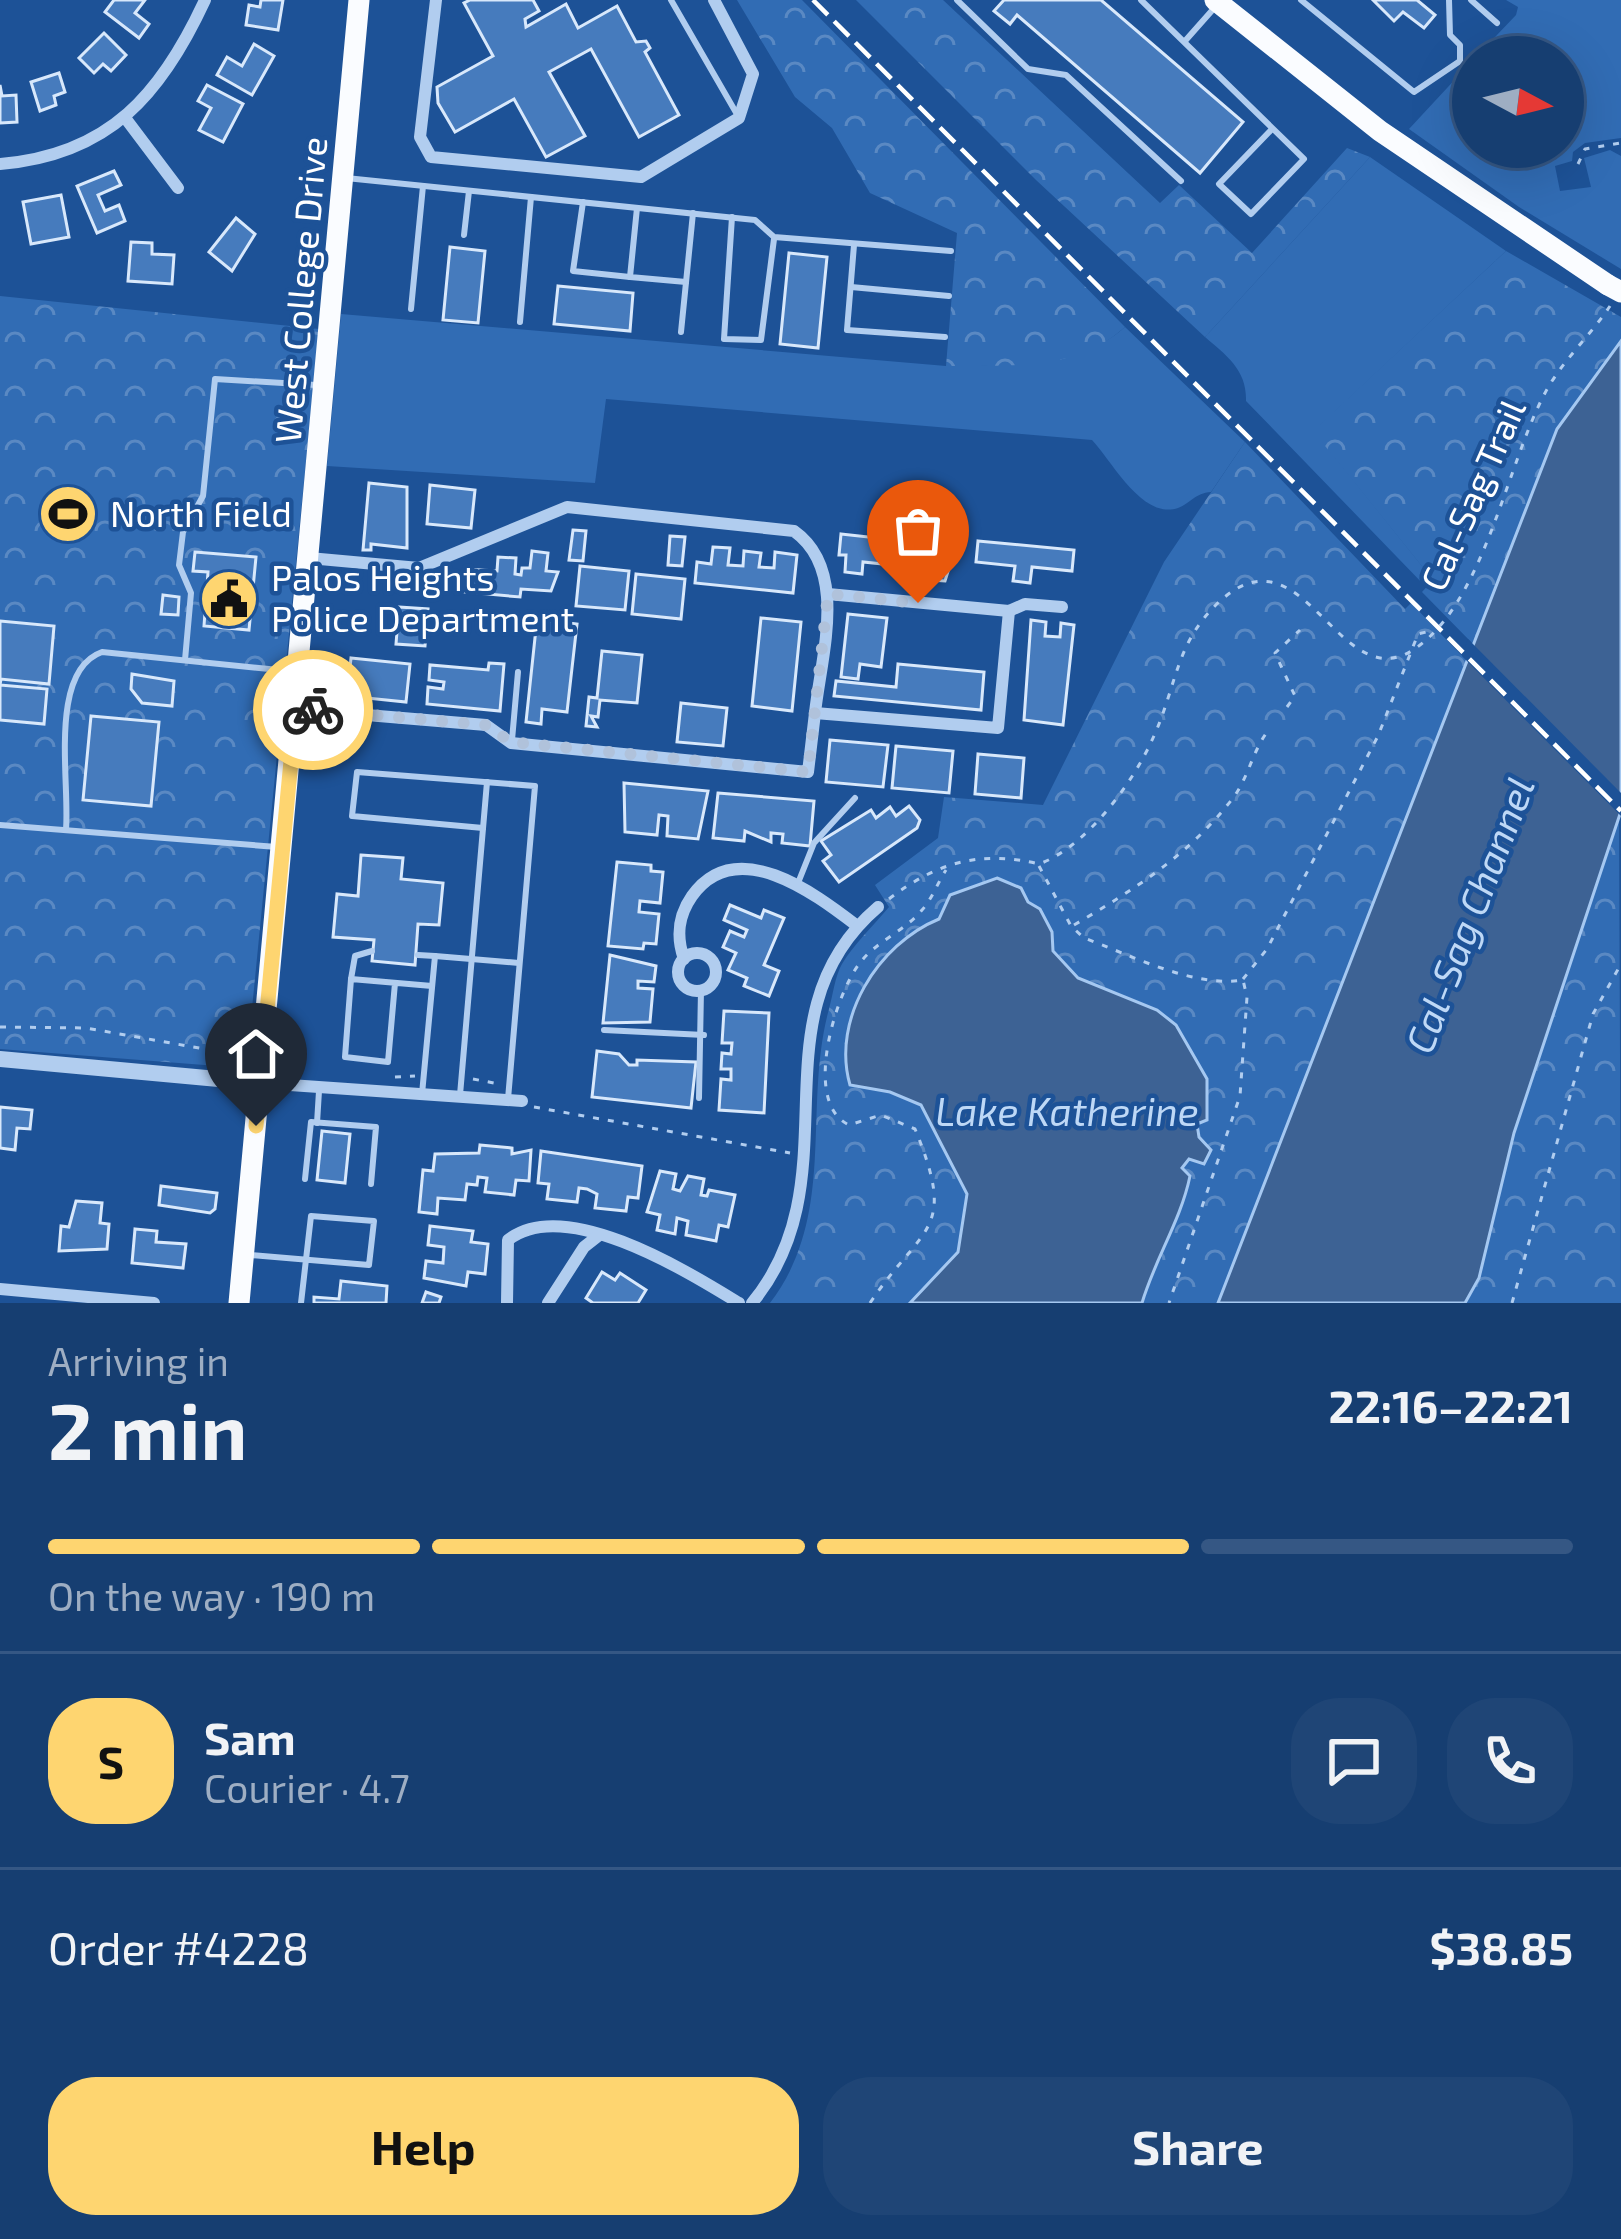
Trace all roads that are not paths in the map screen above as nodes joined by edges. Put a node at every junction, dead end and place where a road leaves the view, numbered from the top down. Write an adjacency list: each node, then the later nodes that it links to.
1 (205, 0): 15 (street)
2 (359, 0): 18 (main road, West College Drive)
3 (436, 0): 14 (street)
4 (671, 0): 14 (lane)
5 (714, 0): 14 (street)
6 (957, 0): 19 (lane)
7 (1141, 0): 13 (lane)
8 (1300, 0): 9 (lane)
9 (1449, 0)
10 (1471, 0): 12 (lane)
11 (1218, 1): 13 (lane); 35 (main road)
12 (1497, 23)
13 (1184, 42): 16 (lane)
14 (739, 118)
15 (126, 119): 17 (street); 21 (street)
16 (1272, 129): 16 (lane)
17 (0, 164)
18 (344, 178): 20 (lane); 41 (main road, West College Drive)
19 (1181, 181)
20 (423, 186): 22 (lane); 37 (lane)
21 (178, 188)
22 (469, 191): 23 (lane); 28 (lane)
23 (531, 197): 24 (lane); 38 (lane)
24 (583, 202): 25 (lane); 32 (lane)
25 (637, 208): 26 (lane); 32 (lane)
26 (693, 213): 27 (lane); 33 (lane)
27 (732, 217): 29 (lane); 29 (lane)
28 (464, 236)
29 (774, 237): 30 (lane)
30 (854, 244): 31 (lane); 34 (lane)
31 (951, 251)
32 (630, 277): 33 (lane)
33 (686, 282): 39 (lane)
34 (850, 287): 36 (lane); 40 (lane)
35 (1617, 289)
36 (949, 296)
37 (410, 309)
38 (520, 322)
39 (681, 332)
40 (944, 337)
41 (325, 385): 42 (main road, West College Drive); 46 (lane)
42 (309, 558): 43 (street); 47 (main road, West College Drive)
43 (828, 594): 45 (street); 50 (street)
44 (1062, 607): 45 (street)
45 (1009, 611): 50 (street)
46 (185, 660): 47 (lane); 56 (lane)
47 (299, 672): 49 (main road, West College Drive)
48 (518, 672): 51 (lane)
49 (296, 709): 51 (street); 57 (main road, West College Drive)
50 (815, 713): 51 (street)
51 (511, 742)
52 (488, 782): 55 (lane); 55 (lane); 66 (lane)
53 (855, 798): 58 (lane)
54 (0, 825): 56 (lane)
55 (483, 828): 65 (lane)
56 (66, 829): 57 (lane)
57 (283, 848): 75 (main road, West College Drive)
58 (798, 883): 60 (street); 64 (street)
59 (878, 907): 60 (street)
60 (856, 926): 93 (street)
61 (371, 951): 67 (lane)
62 (418, 955): 63 (lane)
63 (435, 956): 65 (lane); 69 (lane)
64 (684, 958): 70 (street); 70 (street)
65 (472, 960): 66 (lane); 77 (lane)
66 (519, 963): 78 (lane)
67 (351, 979): 68 (lane); 68 (lane)
68 (395, 983): 69 (lane)
69 (432, 986): 76 (lane)
70 (701, 990): 72 (lane)
71 (604, 1030): 72 (lane)
72 (704, 1035): 79 (lane)
73 (0, 1059): 75 (street)
74 (320, 1081): 75 (street); 76 (street); 80 (lane)
75 (261, 1083): 84 (main road, West College Drive)
76 (422, 1094): 77 (street)
77 (460, 1096): 78 (street)
78 (516, 1097)
79 (699, 1098)
80 (316, 1123): 81 (lane); 82 (lane)
81 (305, 1179)
82 (371, 1184)
83 (598, 1235): 90 (street); 91 (street); 92 (street)
84 (244, 1254): 85 (lane); 88 (main road, West College Drive)
85 (305, 1259): 85 (lane); 89 (lane)
86 (0, 1288): 87 (street)
87 (154, 1303)
88 (239, 1303)
89 (301, 1303)
90 (507, 1303)
91 (548, 1303)
92 (739, 1303)
93 (752, 1303)

